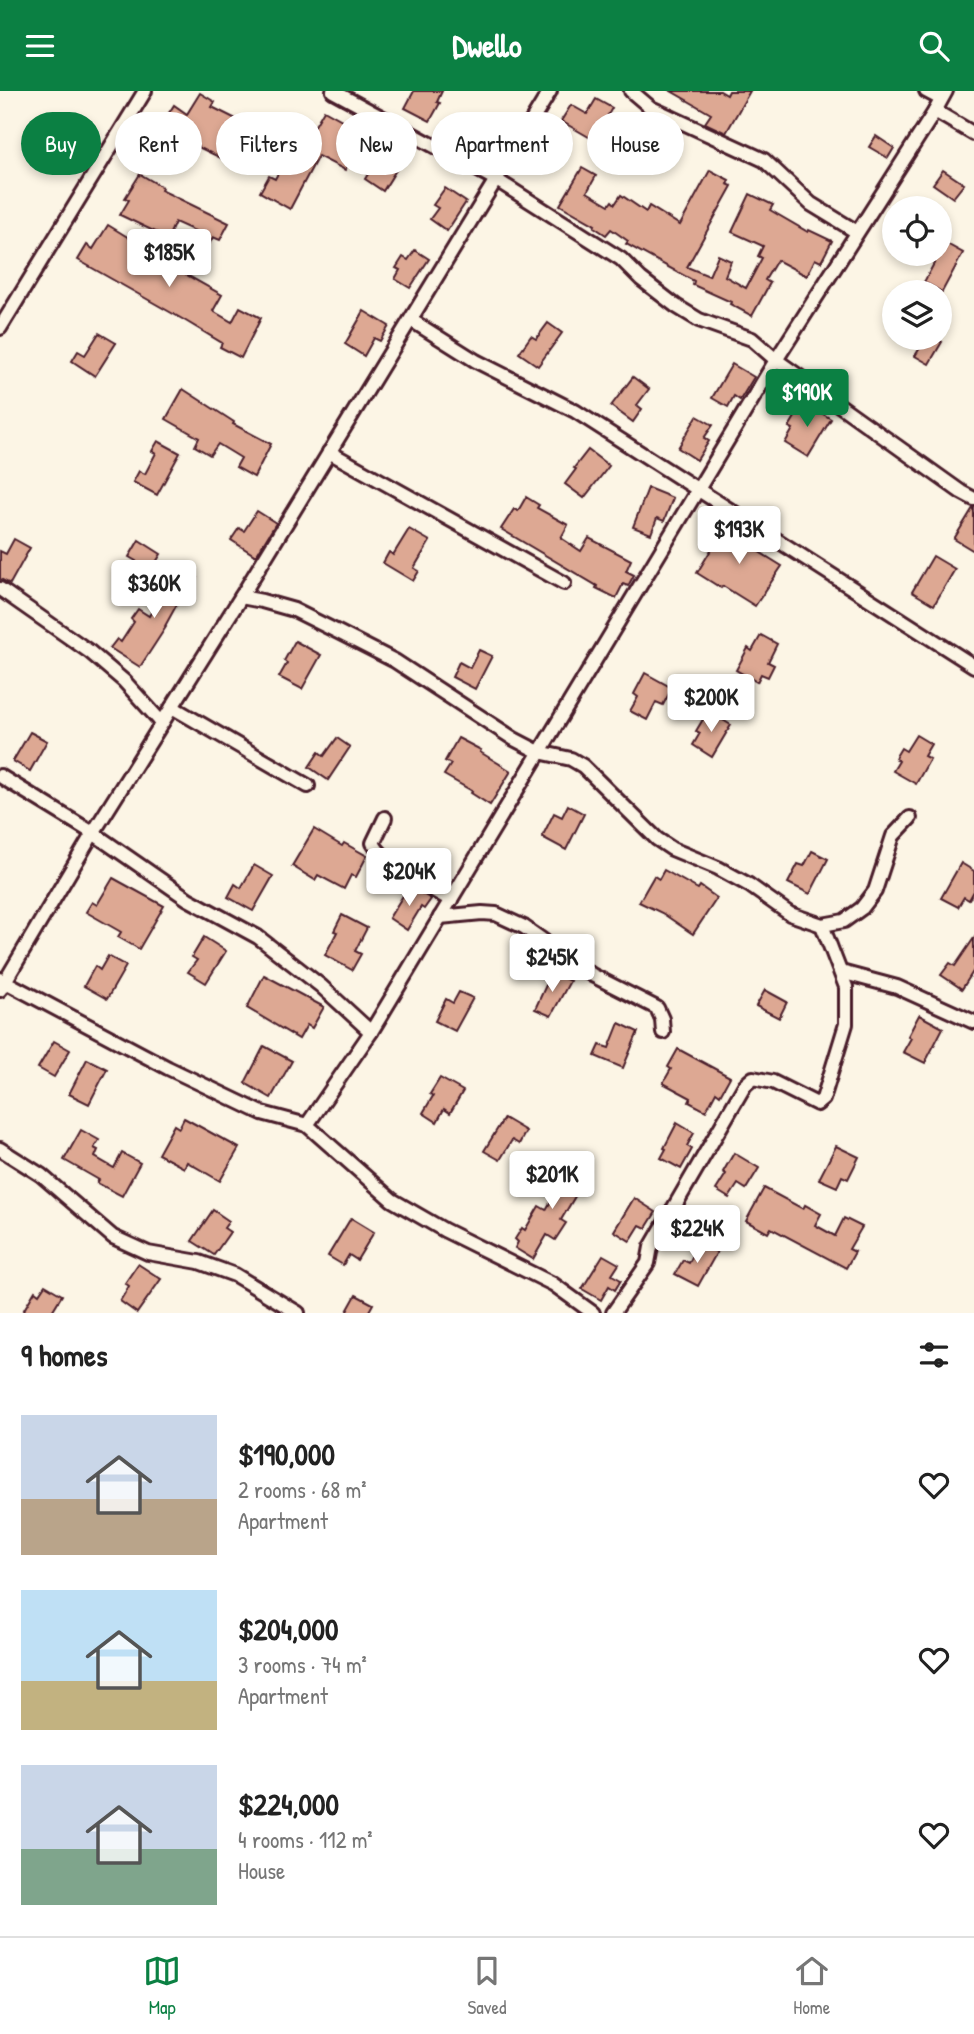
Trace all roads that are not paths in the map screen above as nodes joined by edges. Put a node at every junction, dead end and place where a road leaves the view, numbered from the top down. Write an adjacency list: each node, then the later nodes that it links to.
1 (145, 91): 11 (street)
2 (333, 91): 8 (street)
3 (550, 91): 8 (street)
4 (631, 91): 9 (street)
5 (926, 91): 6 (street)
6 (941, 100): 7 (street); 9 (street)
7 (974, 134)
8 (495, 179): 10 (street); 12 (street)
9 (857, 232): 12 (street)
10 (411, 320): 13 (street); 14 (street)
11 (0, 328)
12 (776, 360): 14 (street); 15 (street)
13 (328, 452): 16 (street); 18 (street)
14 (698, 491): 19 (street); 22 (street)
15 (974, 499)
16 (564, 583)
17 (0, 589): 21 (street)
18 (241, 597): 20 (street); 22 (street)
19 (974, 666)
20 (172, 707): 21 (street); 24 (street)
21 (162, 723): 27 (street)
22 (539, 752): 28 (street); 30 (street)
23 (0, 776): 27 (street)
24 (308, 786)
25 (384, 818): 28 (street)
26 (910, 818): 30 (street)
27 (93, 833): 32 (street); 34 (street)
28 (451, 900): 29 (street)
29 (440, 917): 34 (street); 35 (street)
30 (822, 925): 31 (street)
31 (841, 972): 33 (street); 40 (street)
32 (2, 983): 36 (street)
33 (974, 1022)
34 (371, 1032): 36 (street)
35 (663, 1032)
36 (307, 1125): 39 (street)
37 (0, 1149): 38 (street)
38 (298, 1313)
39 (593, 1313)
40 (613, 1313)

